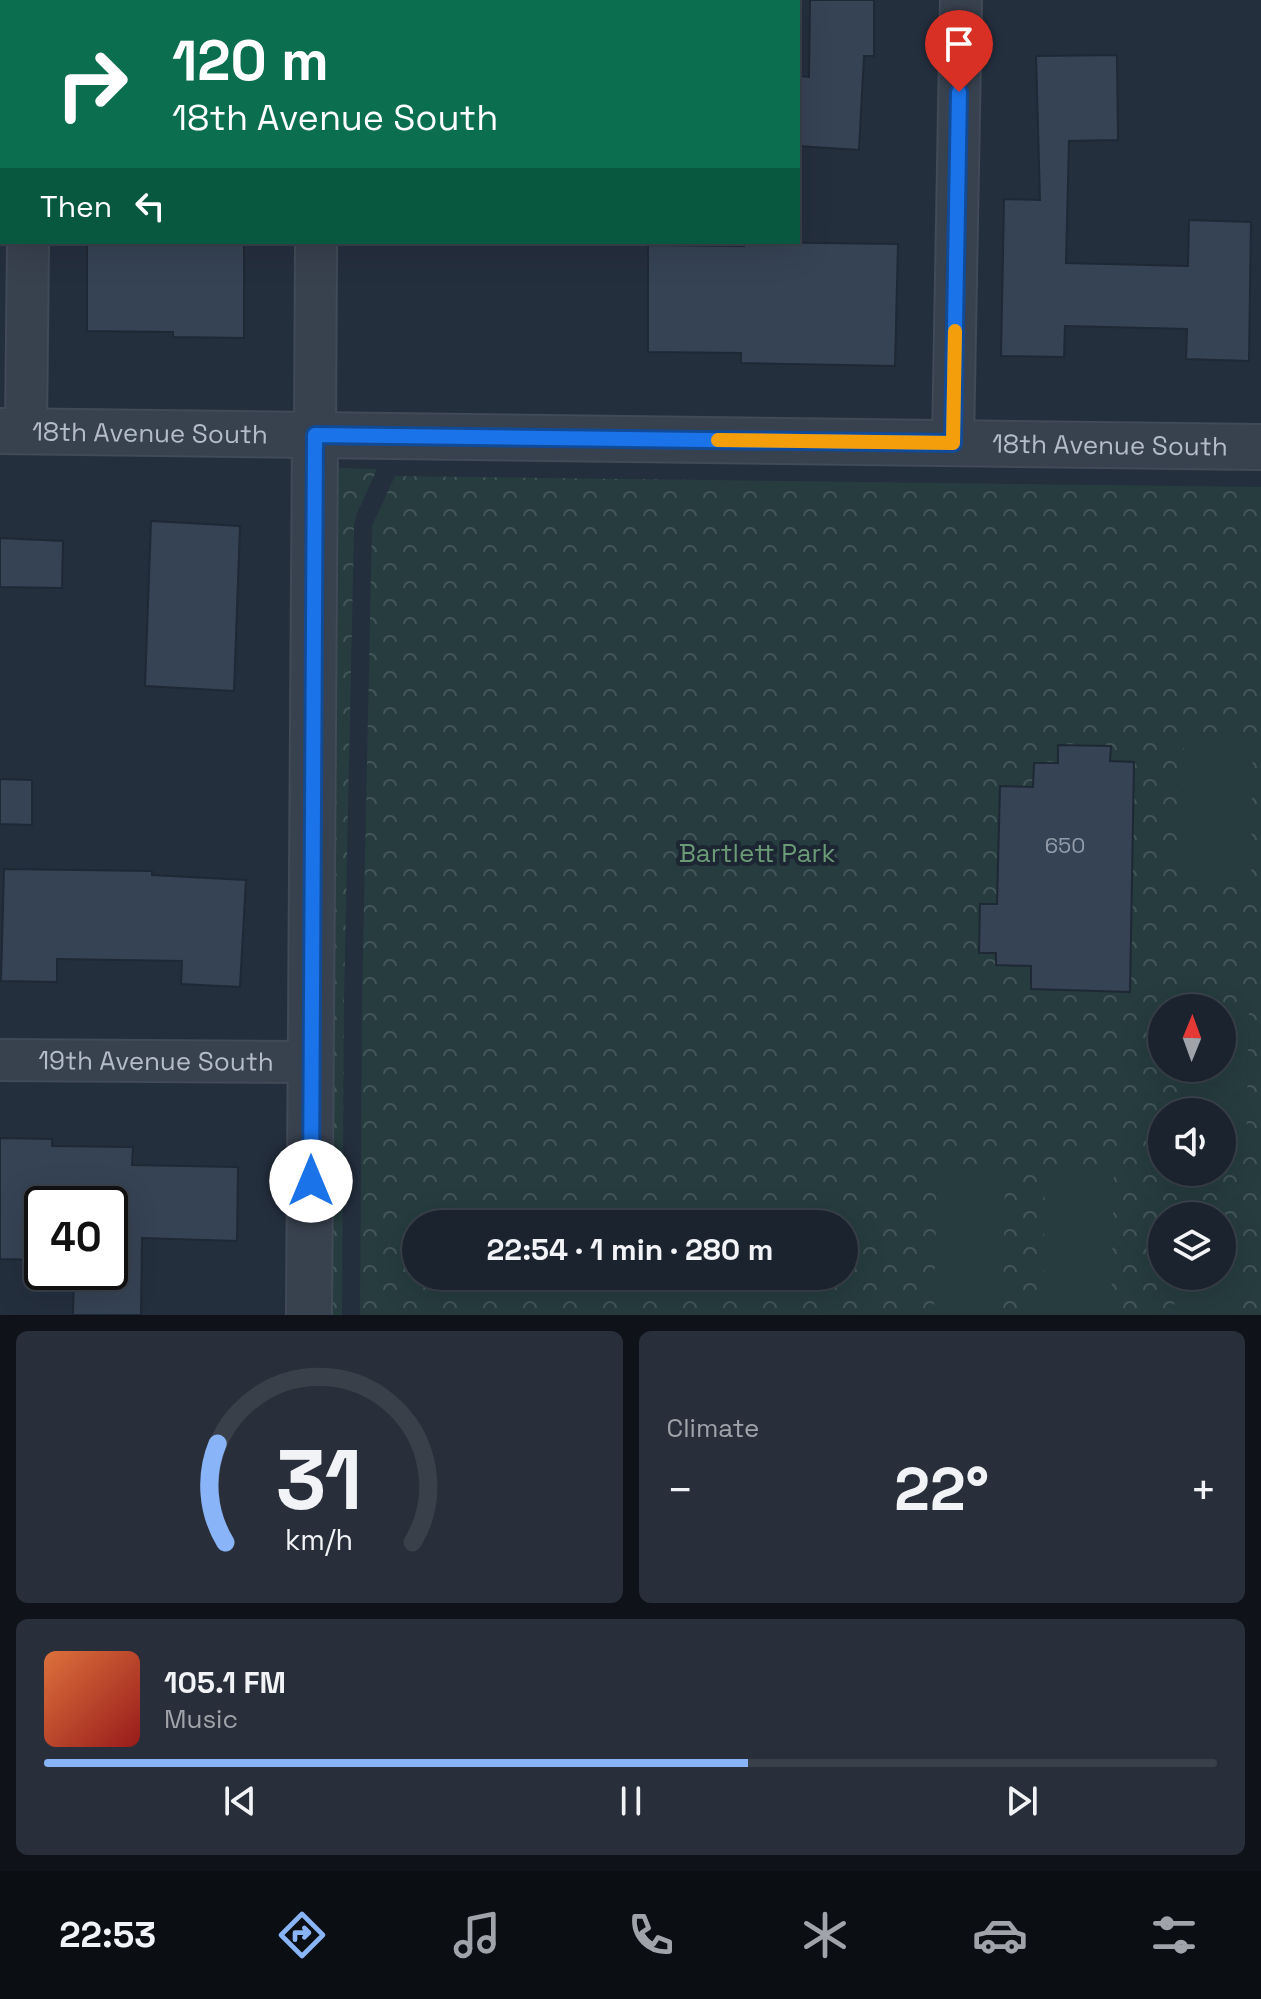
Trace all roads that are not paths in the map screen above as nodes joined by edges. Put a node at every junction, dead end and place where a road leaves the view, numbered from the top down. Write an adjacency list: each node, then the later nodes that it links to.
1 (961, 0): 6 (street)
2 (28, 244): 4 (street)
3 (316, 244): 5 (street)
4 (13, 431): 5 (street, 18th Avenue South)
5 (315, 435): 6 (street, 18th Avenue South); 9 (street)
6 (953, 443): 7 (street, 18th Avenue South)
7 (1261, 447)
8 (0, 1060): 9 (street, 19th Avenue South)
9 (312, 1062): 10 (street)
10 (309, 1315)

